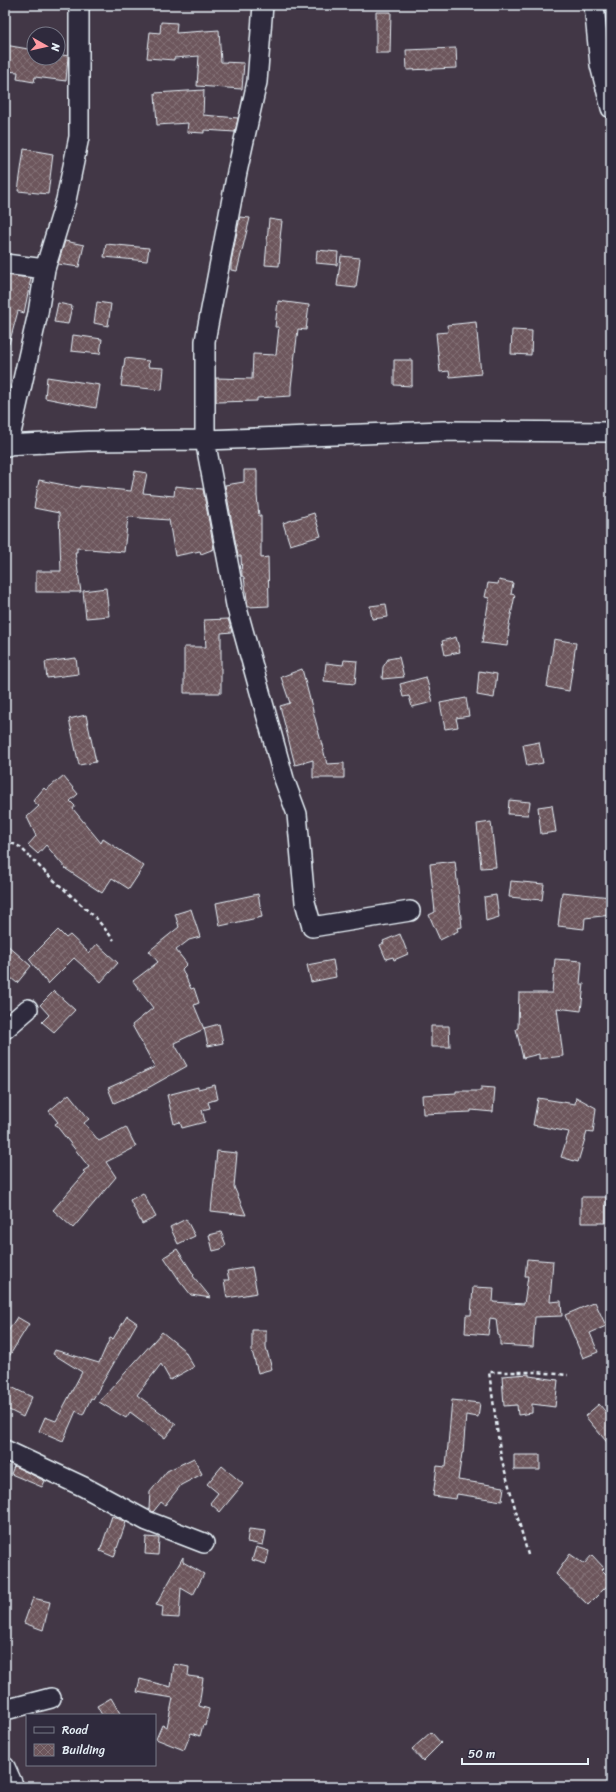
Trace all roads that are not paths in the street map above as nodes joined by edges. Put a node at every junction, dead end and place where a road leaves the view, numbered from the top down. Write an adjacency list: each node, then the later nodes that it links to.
1 (80, 5): 6 (street)
2 (263, 5): 8 (street)
3 (594, 5): 4 (street)
4 (611, 108)
5 (5, 264): 6 (street)
6 (45, 269): 9 (street)
7 (611, 432): 8 (street)
8 (205, 440): 9 (street); 10 (street)
9 (7, 445)
10 (410, 911)
11 (28, 1009): 12 (street)
12 (5, 1029)
13 (5, 1450): 14 (street)
14 (204, 1544)
15 (51, 1698): 16 (street)
16 (5, 1710)
17 (5, 1767): 18 (street)
18 (14, 1787)

